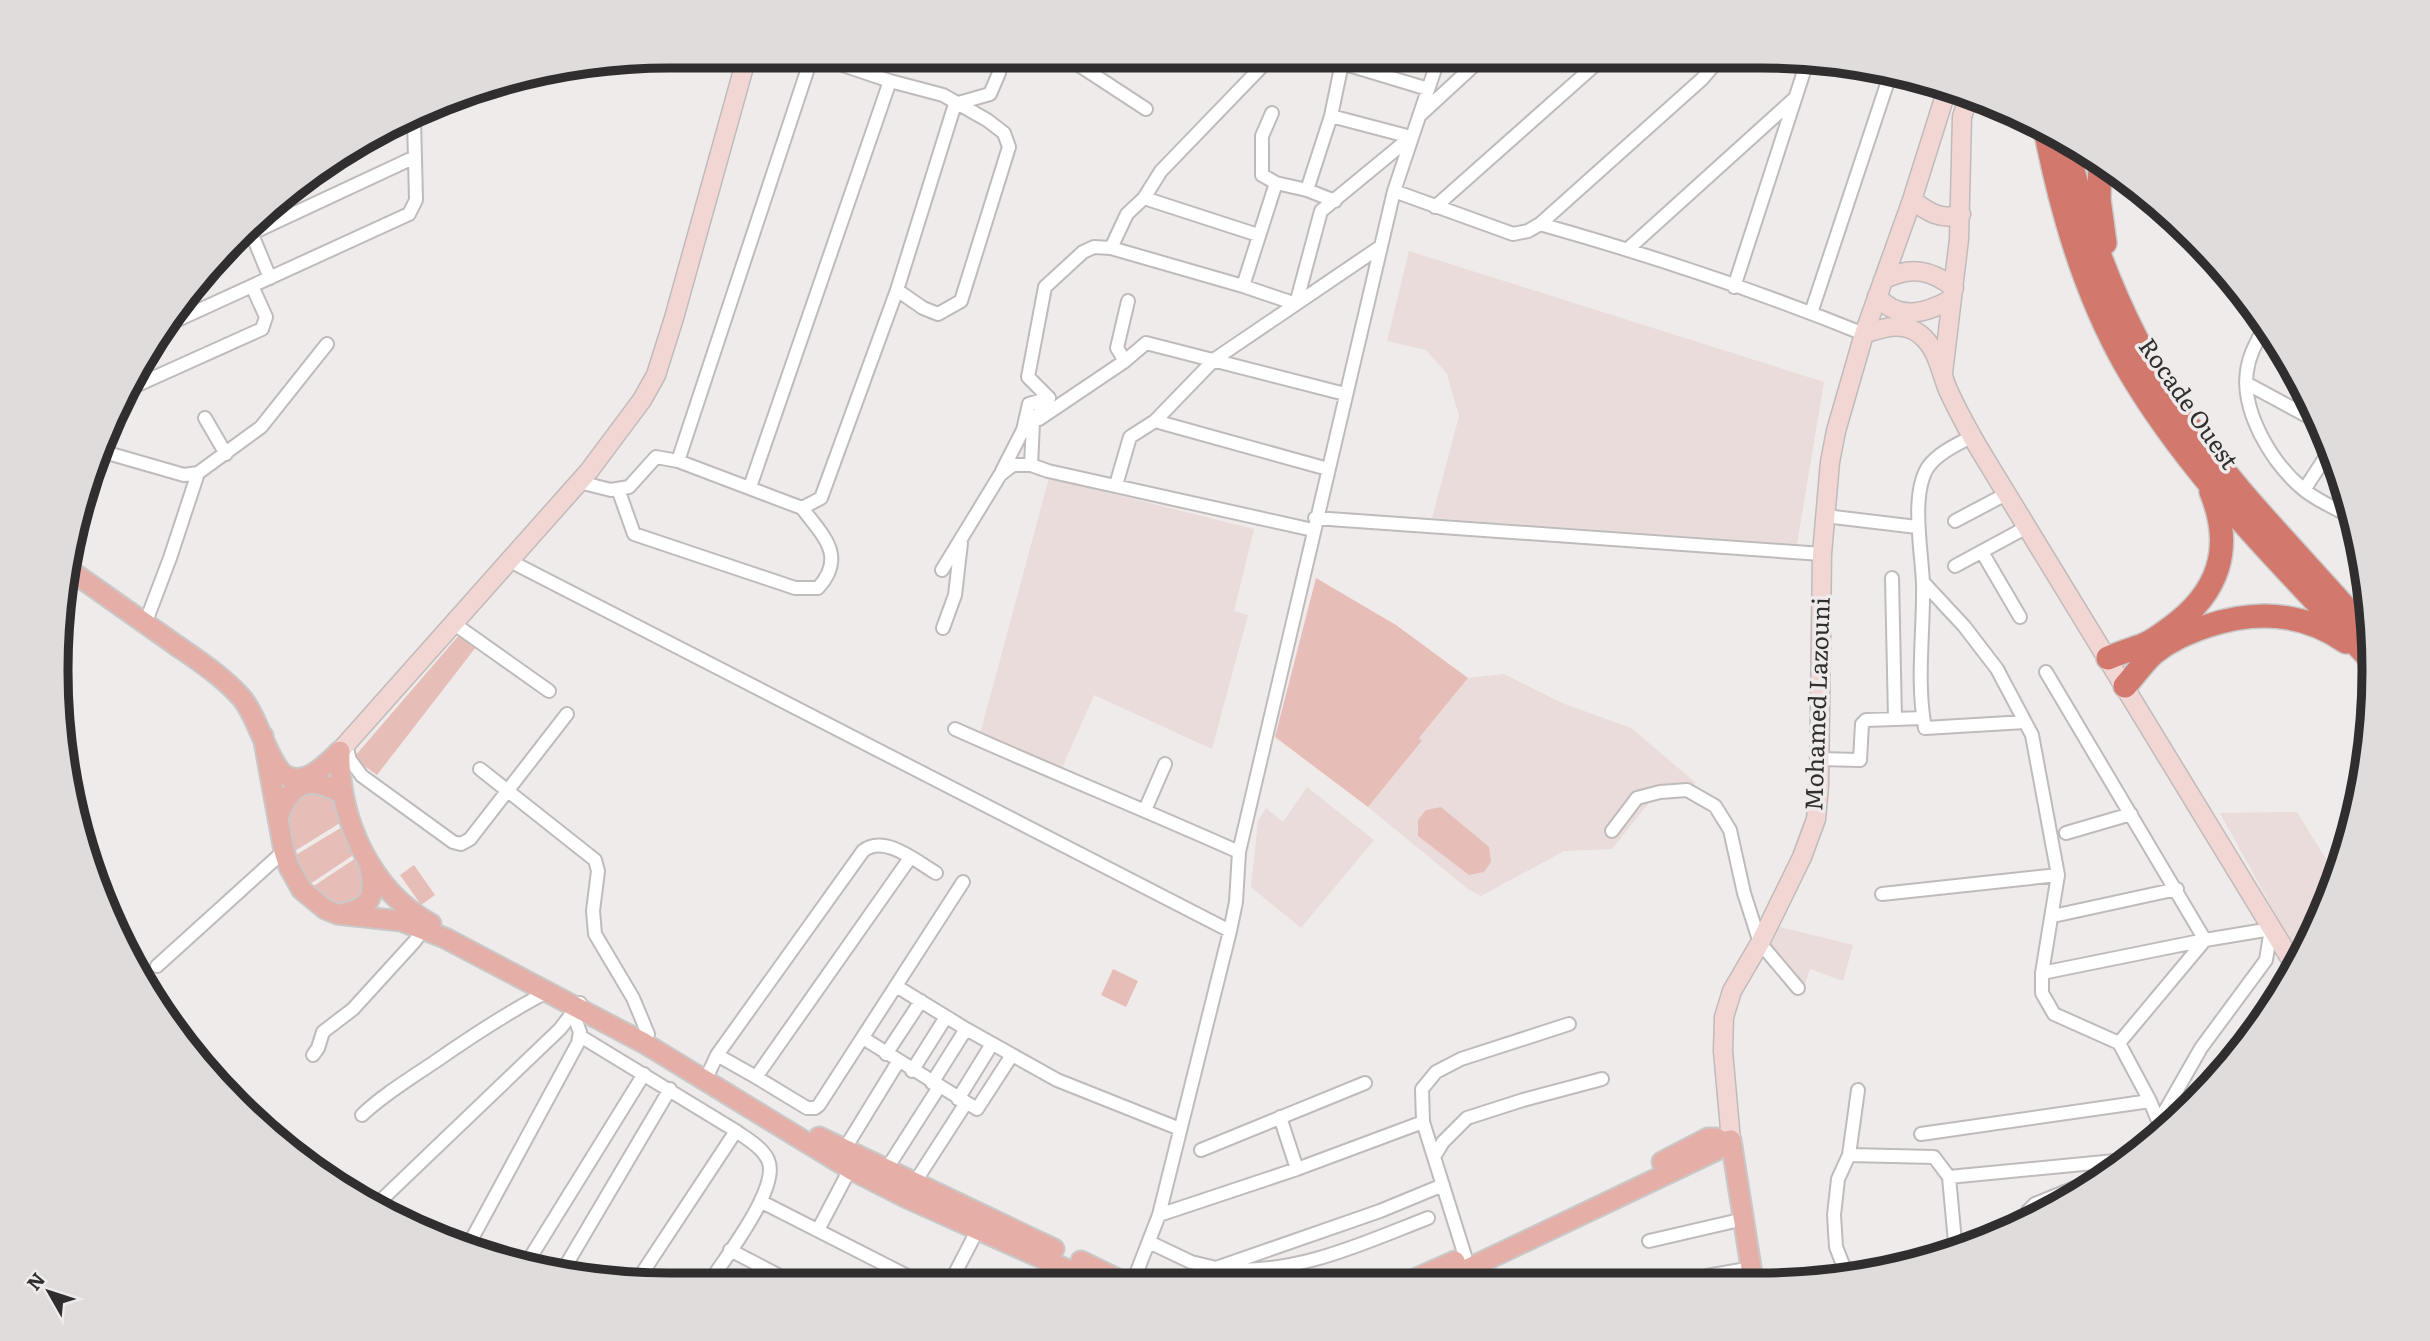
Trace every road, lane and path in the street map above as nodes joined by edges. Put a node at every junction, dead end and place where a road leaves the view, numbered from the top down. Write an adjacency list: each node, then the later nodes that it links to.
1 (744, 68): 86 (main road)
2 (810, 68): 80 (street)
3 (850, 68): 15 (street)
4 (1000, 68): 20 (street)
5 (1082, 68): 22 (street)
6 (1260, 68): 37 (street)
7 (1341, 68): 24 (street)
8 (1361, 68): 13 (street)
9 (1435, 68): 17 (street)
10 (1471, 68): 25 (street)
11 (1592, 68): 40 (street)
12 (1712, 68): 42 (street)
13 (1369, 70): 17 (street)
14 (1804, 70): 19 (street)
15 (890, 81): 20 (street); 88 (street)
16 (1888, 82): 59 (street)
17 (1427, 89): 25 (street)
18 (1944, 97): 26 (main road, Mohamed Lazouni)
19 (1794, 99): 48 (street); 53 (street)
20 (955, 104): 55 (street); 55 (street)
21 (1966, 105): 28 (main road)
22 (1146, 109)
23 (1272, 113): 34 (street)
24 (1331, 116): 29 (street); 35 (street)
25 (1417, 117): 29 (street)
26 (1936, 124): 28 (main road); 38 (main road, Mohamed Lazouni)
27 (414, 125): 32 (street)
28 (1964, 130): 41 (main road)
29 (1411, 137): 36 (street); 39 (street)
30 (2047, 142): 85 (highway, Rocade Ouest)
31 (2069, 154): 49 (highway, Rocade Ouest)
32 (415, 157): 43 (street); 50 (street)
33 (2100, 174): 49 (highway)
34 (1276, 183): 35 (street); 44 (street)
35 (1307, 190): 39 (street)
36 (1394, 191): 40 (street); 46 (street)
37 (1144, 198): 44 (street); 47 (street)
38 (1912, 200): 41 (main road); 54 (main road, Mohamed Lazouni)
39 (1335, 201): 58 (street)
40 (1435, 206): 42 (street)
41 (1961, 214): 56 (main road)
42 (1540, 224): 48 (street)
43 (262, 228)
44 (1258, 235): 52 (street)
45 (252, 238): 50 (street)
46 (1380, 247): 58 (street); 70 (street)
47 (1111, 248): 52 (street); 71 (street)
48 (1628, 249): 53 (street)
49 (2107, 277): 113 (highway, Rocade Ouest)
50 (270, 278): 51 (street)
51 (252, 286): 60 (street); 68 (street)
52 (1243, 286): 58 (street)
53 (1734, 287): 59 (street)
54 (1880, 288): 56 (main road); 61 (main road); 62 (main road, Mohamed Lazouni)
55 (897, 290): 92 (street)
56 (1953, 294): 61 (main road); 67 (main road)
57 (1128, 300): 65 (street)
58 (1296, 304): 66 (street)
59 (1811, 313): 62 (street)
60 (183, 317)
61 (1906, 320): 62 (main road); 67 (main road)
62 (1864, 334): 94 (main road, Mohamed Lazouni)
63 (2260, 336): 69 (street)
64 (327, 344): 78 (street)
65 (1125, 360): 66 (street); 75 (street)
66 (1213, 360): 70 (street); 74 (street)
67 (1943, 376): 76 (main road)
68 (141, 383)
69 (2246, 383): 72 (street); 90 (street)
70 (1345, 394): 82 (street)
71 (1049, 398): 75 (street); 84 (street)
72 (2305, 415)
73 (205, 418): 78 (street)
74 (1155, 421): 82 (street); 87 (street)
75 (1033, 423): 81 (street)
76 (1971, 437): 91 (main road); 97 (street)
77 (109, 453): 83 (street)
78 (226, 454): 83 (street)
79 (2324, 460): 90 (street)
80 (678, 461): 88 (street); 89 (street)
81 (1031, 465): 84 (street); 87 (street)
82 (1328, 469): 96 (street)
83 (198, 473): 110 (street)
84 (1000, 475): 99 (street)
85 (2203, 477): 114 (highway, Rocade Ouest); 116 (highway)
86 (579, 482): 89 (street); 102 (main road)
87 (1116, 485): 96 (street)
88 (750, 487): 92 (street)
89 (618, 489): 92 (street)
90 (2304, 490): 93 (street)
91 (2007, 494): 95 (street); 98 (main road)
92 (802, 508)
93 (2340, 511)
94 (1825, 516): 97 (street); 101 (main road, Mohamed Lazouni)
95 (1955, 522)
96 (1314, 524): 101 (street); 140 (street)
97 (1917, 527): 107 (street)
98 (2027, 527): 100 (street); 112 (main road)
99 (961, 540): 104 (street); 111 (street)
100 (1982, 552): 103 (street); 108 (street)
101 (1822, 554): 128 (main road, Mohamed Lazouni)
102 (510, 561): 109 (main road); 152 (street)
103 (1955, 566)
104 (942, 570)
105 (76, 575): 110 (main road)
106 (1892, 578): 122 (street)
107 (1923, 582): 123 (street); 124 (street)
108 (2020, 617)
109 (453, 623): 120 (street); 127 (main road)
110 (145, 624): 126 (main road)
111 (943, 628)
112 (2096, 637): 116 (main road); 117 (main road)
113 (2360, 639)
114 (2361, 641)
115 (2361, 647): 119 (highway)
116 (2131, 649): 117 (highway)
117 (2108, 658): 119 (main road)
118 (2046, 672): 135 (street)
119 (2125, 686): 151 (main road)
120 (549, 691)
121 (567, 714): 132 (street)
122 (1895, 718): 123 (street); 128 (street)
123 (1923, 718): 124 (street)
124 (2025, 722): 144 (street)
125 (955, 729): 134 (street)
126 (263, 736): 131 (main road); 136 (main road)
127 (343, 748): 131 (main road); 132 (street); 133 (main road)
128 (1819, 759): 154 (main road, Mohamed Lazouni)
129 (1165, 764): 134 (street)
130 (480, 769): 132 (street)
131 (309, 780): 133 (main road); 136 (main road)
132 (507, 790): 166 (street)
133 (342, 794): 142 (main road)
134 (1145, 810): 140 (street)
135 (2132, 814): 138 (street); 146 (street)
136 (278, 818): 139 (main road)
137 (1612, 831): 154 (street)
138 (2066, 833)
139 (284, 851): 148 (main road); 156 (street)
140 (1239, 852): 152 (street)
141 (910, 858): 143 (street); 175 (street); 178 (street)
142 (369, 860): 148 (main road); 150 (main road)
143 (936, 873)
144 (2058, 875): 147 (street); 149 (street)
145 (963, 882): 158 (street)
146 (2176, 889): 149 (street); 153 (street)
147 (1882, 894)
148 (337, 914): 150 (main road)
149 (2053, 916): 157 (street)
150 (425, 925): 160 (main road); 162 (main road); 172 (street)
151 (2271, 929): 153 (street); 155 (main road); 187 (street)
152 (1230, 931): 191 (street)
153 (2205, 940): 157 (street); 169 (street)
154 (1760, 943): 159 (street); 194 (main road, Mohamed Lazouni)
155 (2289, 957)
156 (157, 966)
157 (2042, 973): 169 (street)
158 (896, 986): 161 (street); 168 (street)
159 (1798, 988)
160 (547, 992): 162 (main road); 186 (street)
161 (921, 1001): 163 (street); 171 (street)
162 (577, 1007): 166 (main road); 167 (street); 175 (main road); 206 (street)
163 (946, 1017): 165 (street); 176 (street)
164 (1569, 1024): 190 (street)
165 (966, 1029): 170 (street); 181 (street)
166 (648, 1034): 175 (main road)
167 (580, 1036): 177 (street); 213 (street)
168 (863, 1038): 171 (street); 178 (street)
169 (2119, 1043): 185 (street)
170 (992, 1044): 173 (street); 184 (street)
171 (886, 1054): 174 (street)
172 (313, 1055)
173 (1012, 1055): 184 (street); 191 (street)
174 (898, 1062): 176 (street); 195 (street)
175 (711, 1068): 178 (street); 195 (main road); 201 (main road)
176 (912, 1071): 181 (street)
177 (644, 1074): 182 (street); 218 (street)
178 (756, 1077)
179 (1602, 1079): 197 (street)
180 (1365, 1083): 188 (street)
181 (935, 1085): 184 (street); 202 (street)
182 (670, 1089): 192 (street); 220 (street)
183 (1858, 1090): 198 (street)
184 (962, 1101): 204 (street)
185 (2150, 1101): 189 (street); 193 (street)
186 (362, 1115)
187 (2164, 1116)
188 (1280, 1117): 196 (street); 200 (street)
189 (2160, 1120)
190 (1423, 1122): 197 (street); 200 (street)
191 (1180, 1129): 208 (street)
192 (736, 1131): 207 (street); 223 (street)
193 (1921, 1134)
194 (1728, 1141): 210 (main road); 219 (main road); 232 (main road)
195 (844, 1150): 202 (main road)
196 (1201, 1150)
197 (1435, 1154): 205 (street)
198 (1849, 1155): 203 (street); 221 (street)
199 (2107, 1162): 203 (street)
200 (1297, 1169): 208 (street)
201 (850, 1170): 211 (main road); 212 (street)
202 (886, 1170): 204 (main road)
203 (1949, 1177): 214 (street)
204 (915, 1182): 229 (main road)
205 (1443, 1185): 219 (street); 222 (street)
206 (382, 1199)
207 (761, 1202): 212 (street); 217 (street)
208 (1159, 1216): 216 (street)
209 (1428, 1218): 222 (street)
210 (1744, 1219): 215 (street); 233 (main road)
211 (978, 1229): 227 (street); 228 (main road)
212 (818, 1230): 226 (street)
213 (472, 1239)
214 (1955, 1240)
215 (1648, 1241)
216 (1149, 1242): 222 (street); 230 (street)
217 (730, 1250): 224 (street); 225 (street)
218 (531, 1256)
219 (1465, 1256): 231 (main road)
220 (567, 1264)
221 (1843, 1267)
222 (1216, 1269)
223 (643, 1272)
224 (715, 1273)
225 (774, 1273)
226 (902, 1273)
227 (955, 1273)
228 (1075, 1273)
229 (1105, 1273)
230 (1137, 1273)
231 (1428, 1273)
232 (1459, 1273)
233 (1752, 1273)

